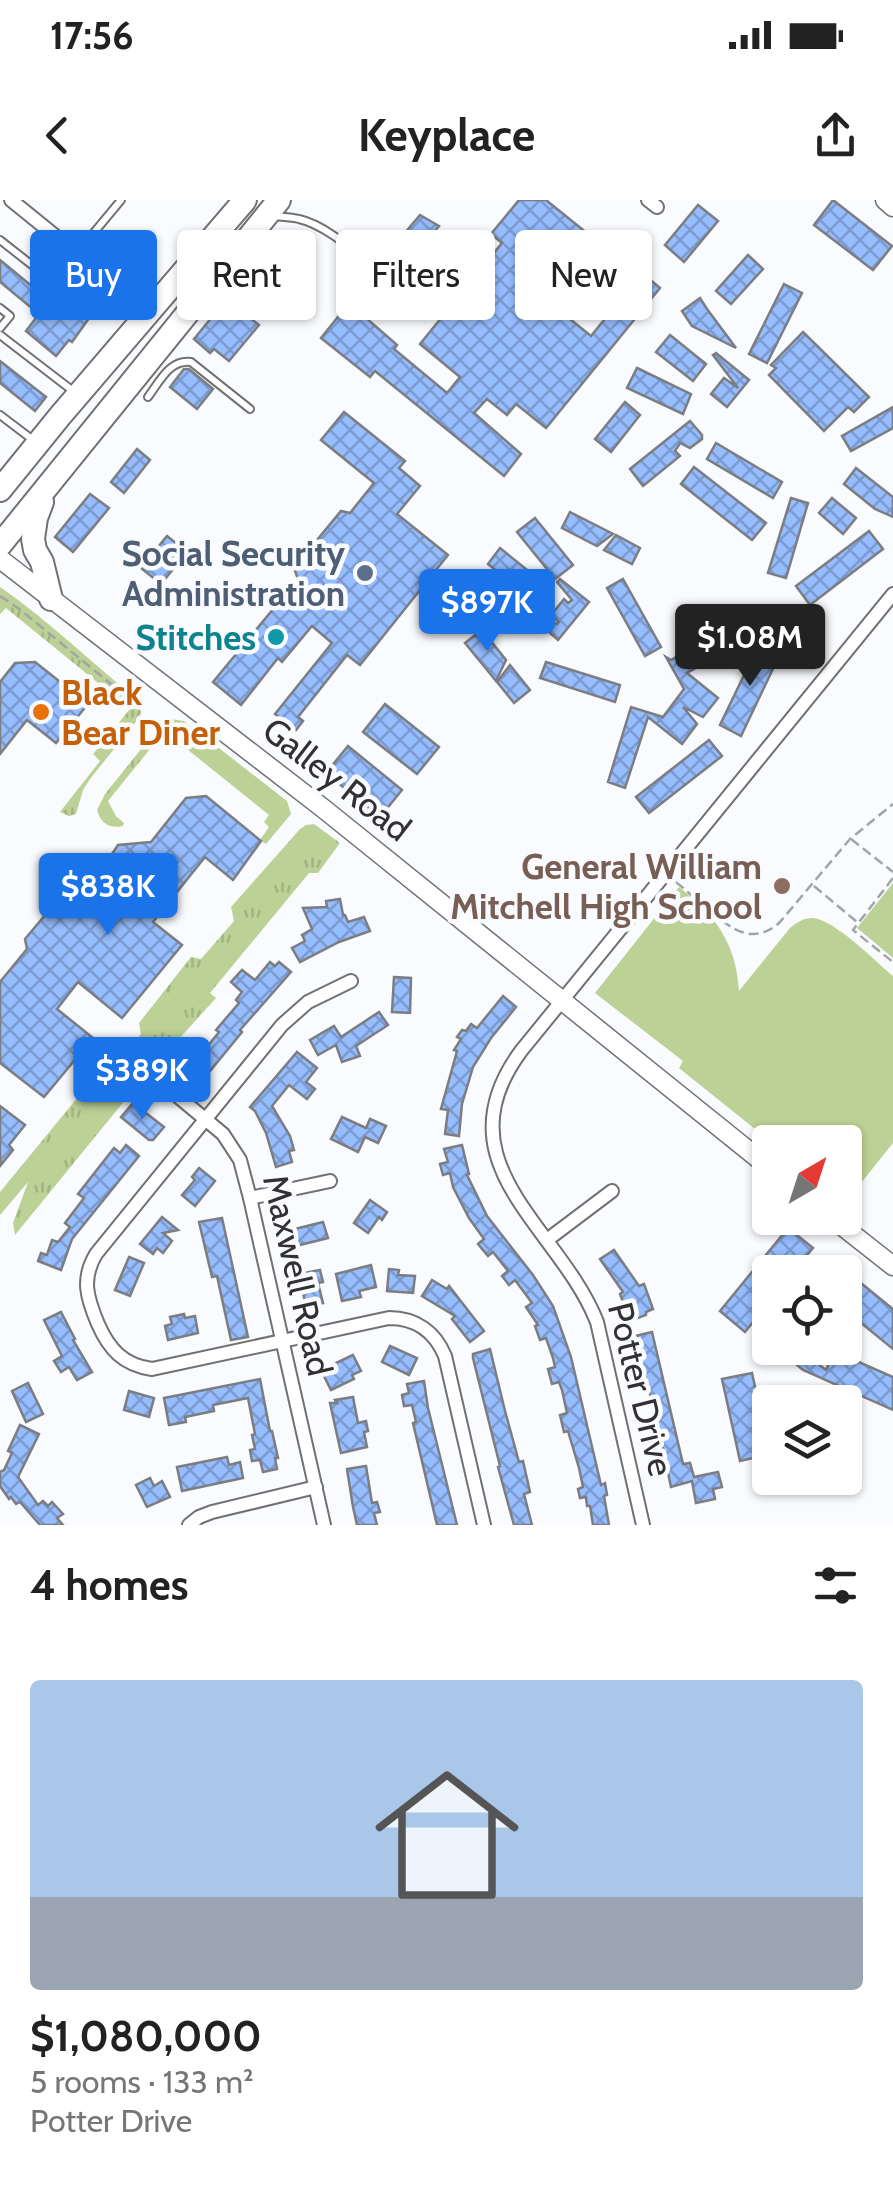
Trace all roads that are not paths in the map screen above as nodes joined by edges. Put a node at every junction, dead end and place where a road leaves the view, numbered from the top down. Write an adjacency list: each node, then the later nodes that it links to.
1 (121, 200): 8 (lane)
2 (245, 200): 12 (highway)
3 (885, 200): 5 (main road)
4 (14, 201): 7 (street)
5 (893, 206)
6 (273, 208): 9 (lane); 21 (highway)
7 (49, 230)
8 (93, 230)
9 (336, 238)
10 (0, 240): 11 (lane)
11 (30, 263)
12 (157, 303)
13 (0, 308): 15 (lane)
14 (142, 320): 16 (highway)
15 (0, 332): 16 (lane)
16 (78, 395): 20 (highway)
17 (148, 397): 18 (lane)
18 (250, 409)
19 (0, 415): 20 (lane)
20 (38, 444): 22 (highway)
21 (49, 484): 23 (highway); 26 (highway)
22 (0, 490)
23 (0, 545)
24 (0, 559): 26 (main road, Galley Road)
25 (893, 594): 28 (street, Potter Drive)
26 (51, 599): 28 (main road, Galley Road)
27 (351, 981): 30 (street)
28 (562, 1001): 31 (main road, Galley Road); 36 (street, Potter Drive)
29 (151, 1074): 30 (street, Maxwell Road)
30 (204, 1119): 34 (street, Maxwell Road); 38 (street)
31 (752, 1154)
32 (330, 1181): 34 (street)
33 (612, 1190): 36 (street)
34 (250, 1198): 38 (street, Maxwell Road)
35 (854, 1235): 37 (main road)
36 (547, 1240): 43 (street, Potter Drive)
37 (893, 1266)
38 (283, 1342): 39 (street, Maxwell Road); 42 (street)
39 (316, 1487): 40 (street); 41 (street, Maxwell Road)
40 (189, 1525)
41 (324, 1525)
42 (484, 1525)
43 (643, 1525)

